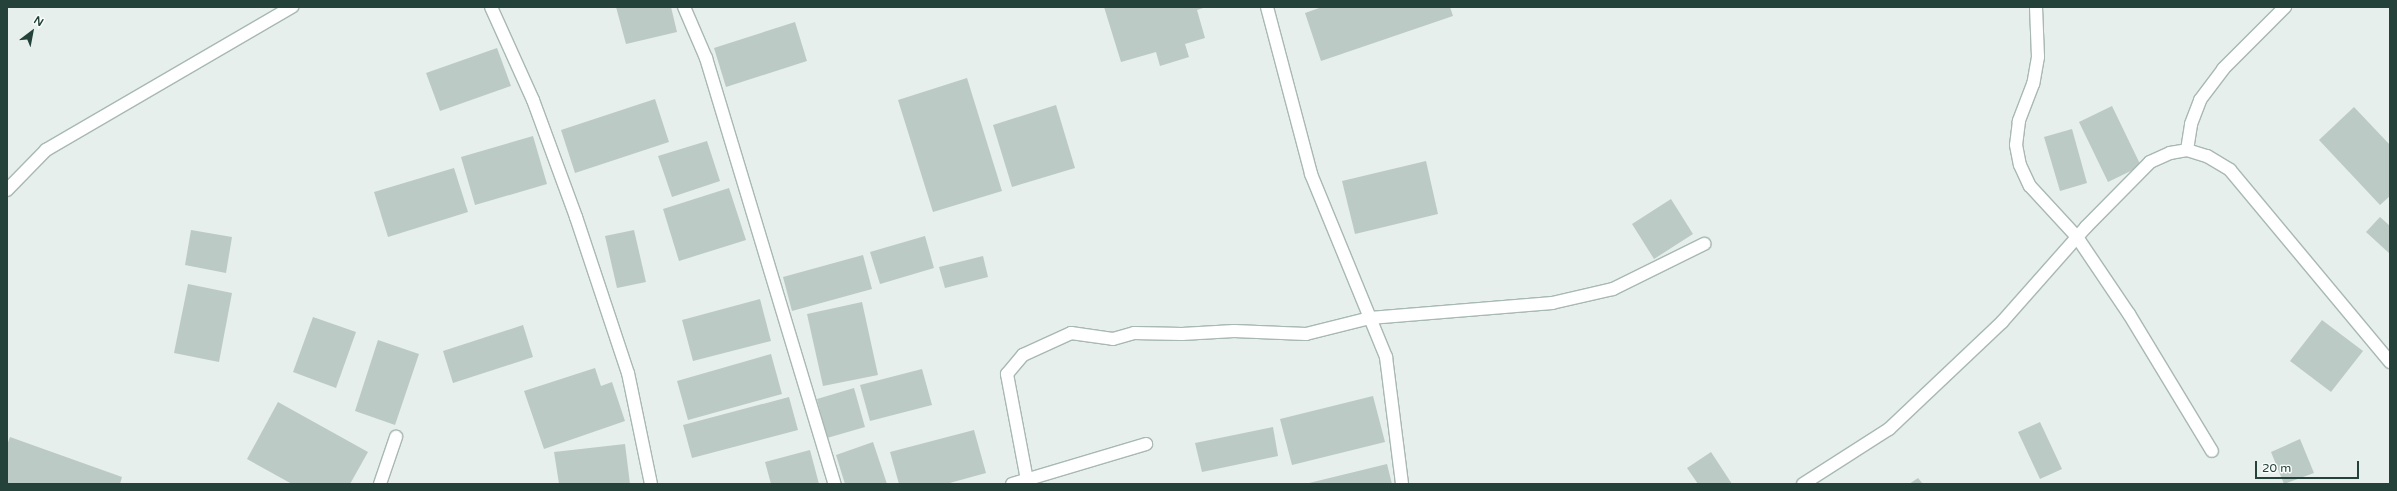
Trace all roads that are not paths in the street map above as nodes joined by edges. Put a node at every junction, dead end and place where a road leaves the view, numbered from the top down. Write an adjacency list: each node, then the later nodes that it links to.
1 (292, 7): 8 (street)
2 (491, 7): 18 (street)
3 (684, 7): 19 (street)
4 (1267, 7): 11 (street)
5 (2036, 7): 9 (street)
6 (2284, 7): 7 (street)
7 (2186, 150): 9 (street); 12 (street)
8 (9, 184)
9 (2077, 237): 15 (street); 22 (street)
10 (1704, 244): 11 (street)
11 (1370, 318): 16 (street); 21 (street)
12 (2390, 362)
13 (396, 437): 17 (street)
14 (1146, 444): 16 (street)
15 (2212, 451)
16 (1027, 480): 20 (street)
17 (380, 484)
18 (651, 484)
19 (835, 484)
20 (1012, 484)
21 (1402, 484)
22 (1803, 484)

